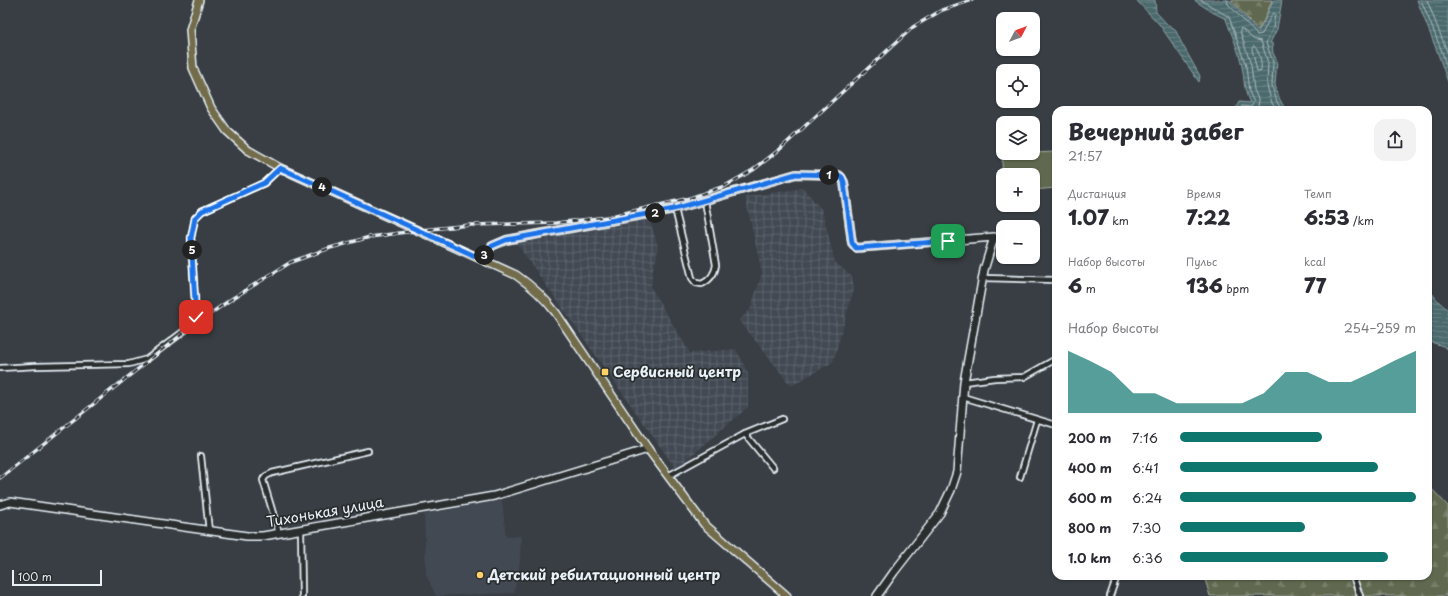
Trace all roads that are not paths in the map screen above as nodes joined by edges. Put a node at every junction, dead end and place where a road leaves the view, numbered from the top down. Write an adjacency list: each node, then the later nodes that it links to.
1 (199, 0): 2 (main road)
2 (280, 168): 5 (main road); 9 (street)
3 (705, 201): 4 (street); 4 (street); 6 (street)
4 (674, 209): 5 (street)
5 (482, 259): 16 (main road)
6 (982, 278): 7 (street); 10 (street)
7 (1052, 280)
8 (1052, 361): 10 (street)
9 (0, 368)
10 (964, 382): 11 (street)
11 (963, 398): 13 (street); 30 (street)
12 (782, 419): 15 (street)
13 (1037, 420): 14 (street); 21 (street)
14 (1052, 424)
15 (745, 434): 19 (street); 20 (street)
16 (648, 449): 20 (main road); 23 (street, Тихонькая улица)
17 (368, 451): 25 (street)
18 (201, 456): 24 (street)
19 (773, 468)
20 (668, 476): 29 (main road)
21 (1020, 477)
22 (0, 505): 24 (street, Тихонькая улица)
23 (301, 529): 25 (street, Тихонькая улица); 28 (street)
24 (209, 531): 25 (street, Тихонькая улица)
25 (279, 533)
26 (1115, 580): 31 (street)
27 (1354, 580): 32 (street)
28 (302, 596)
29 (787, 596)
30 (877, 596)
31 (1110, 596)
32 (1360, 596)

